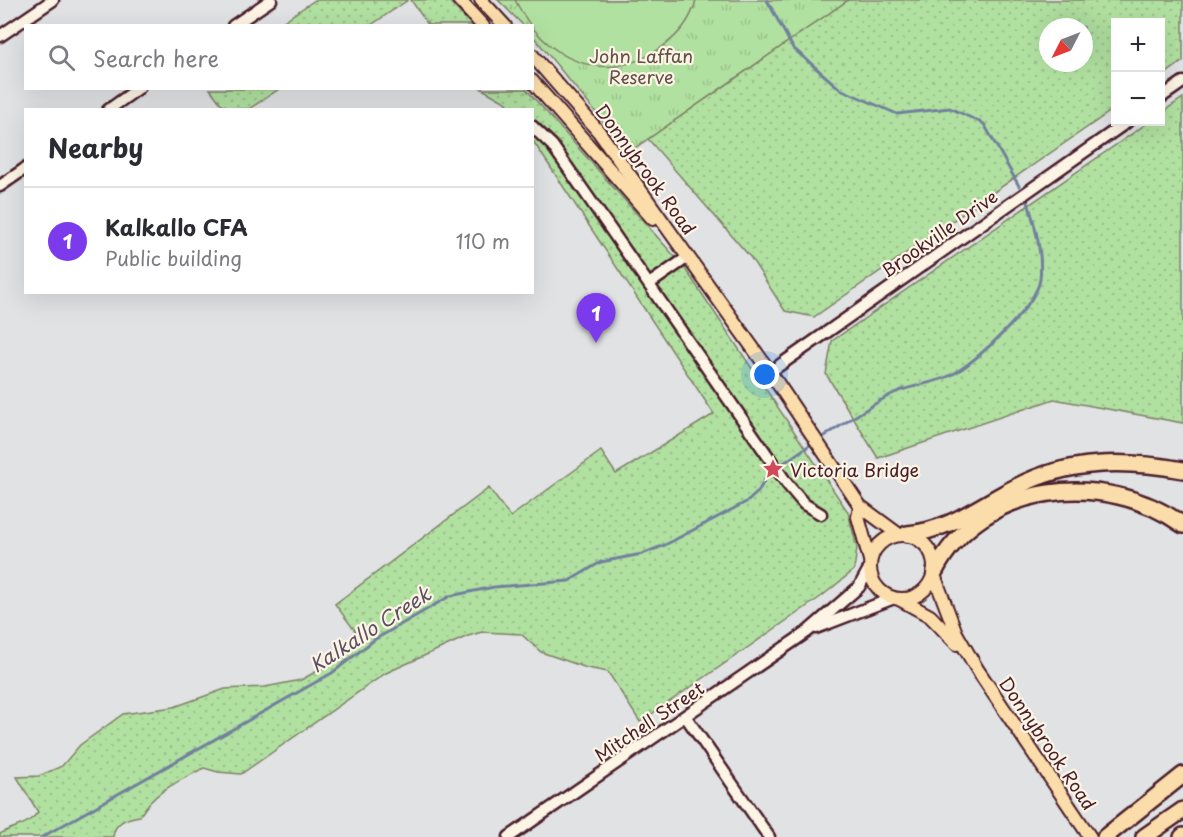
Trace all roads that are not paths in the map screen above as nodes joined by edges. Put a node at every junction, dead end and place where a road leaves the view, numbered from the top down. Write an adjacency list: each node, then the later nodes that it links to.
1 (52, 0): 10 (street)
2 (248, 0): 6 (street)
3 (271, 0): 6 (street)
4 (459, 0): 8 (main road)
5 (482, 0): 9 (main road)
6 (255, 11): 7 (street)
7 (236, 24)
8 (481, 24)
9 (503, 24)
10 (0, 36)
11 (534, 57): 21 (main road, Donnybrook Road)
12 (1183, 82): 15 (street)
13 (534, 83): 21 (main road, Donnybrook Road)
14 (136, 90): 16 (street)
15 (1165, 95)
16 (111, 108)
17 (1121, 126): 23 (street, Brookville Drive)
18 (534, 128): 22 (street)
19 (24, 169): 20 (street)
20 (0, 186)
21 (686, 254): 22 (street, Donnybrook Road); 23 (main road, Donnybrook Road)
22 (649, 285): 26 (street)
23 (770, 372): 25 (main road, Donnybrook Road)
24 (1183, 470): 28 (highway)
25 (860, 506): 28 (main road, Donnybrook Road); 29 (main road, Donnybrook Road)
26 (820, 514)
27 (1183, 525): 30 (highway)
28 (903, 534): 29 (main road); 30 (main road)
29 (870, 564): 31 (main road); 32 (street, Mitchell Street)
30 (934, 573): 31 (main road); 33 (main road, Donnybrook Road)
31 (896, 598): 32 (street, Mitchell Street); 33 (main road, Donnybrook Road)
32 (807, 632): 34 (street, Mitchell Street)
33 (976, 669): 39 (main road, Donnybrook Road)
34 (686, 717): 37 (street, Mitchell Street); 38 (street)
35 (1183, 775): 40 (highway)
36 (1183, 810): 41 (highway)
37 (516, 835)
38 (769, 837)
39 (1090, 837)
40 (1105, 837)
41 (1144, 837)

